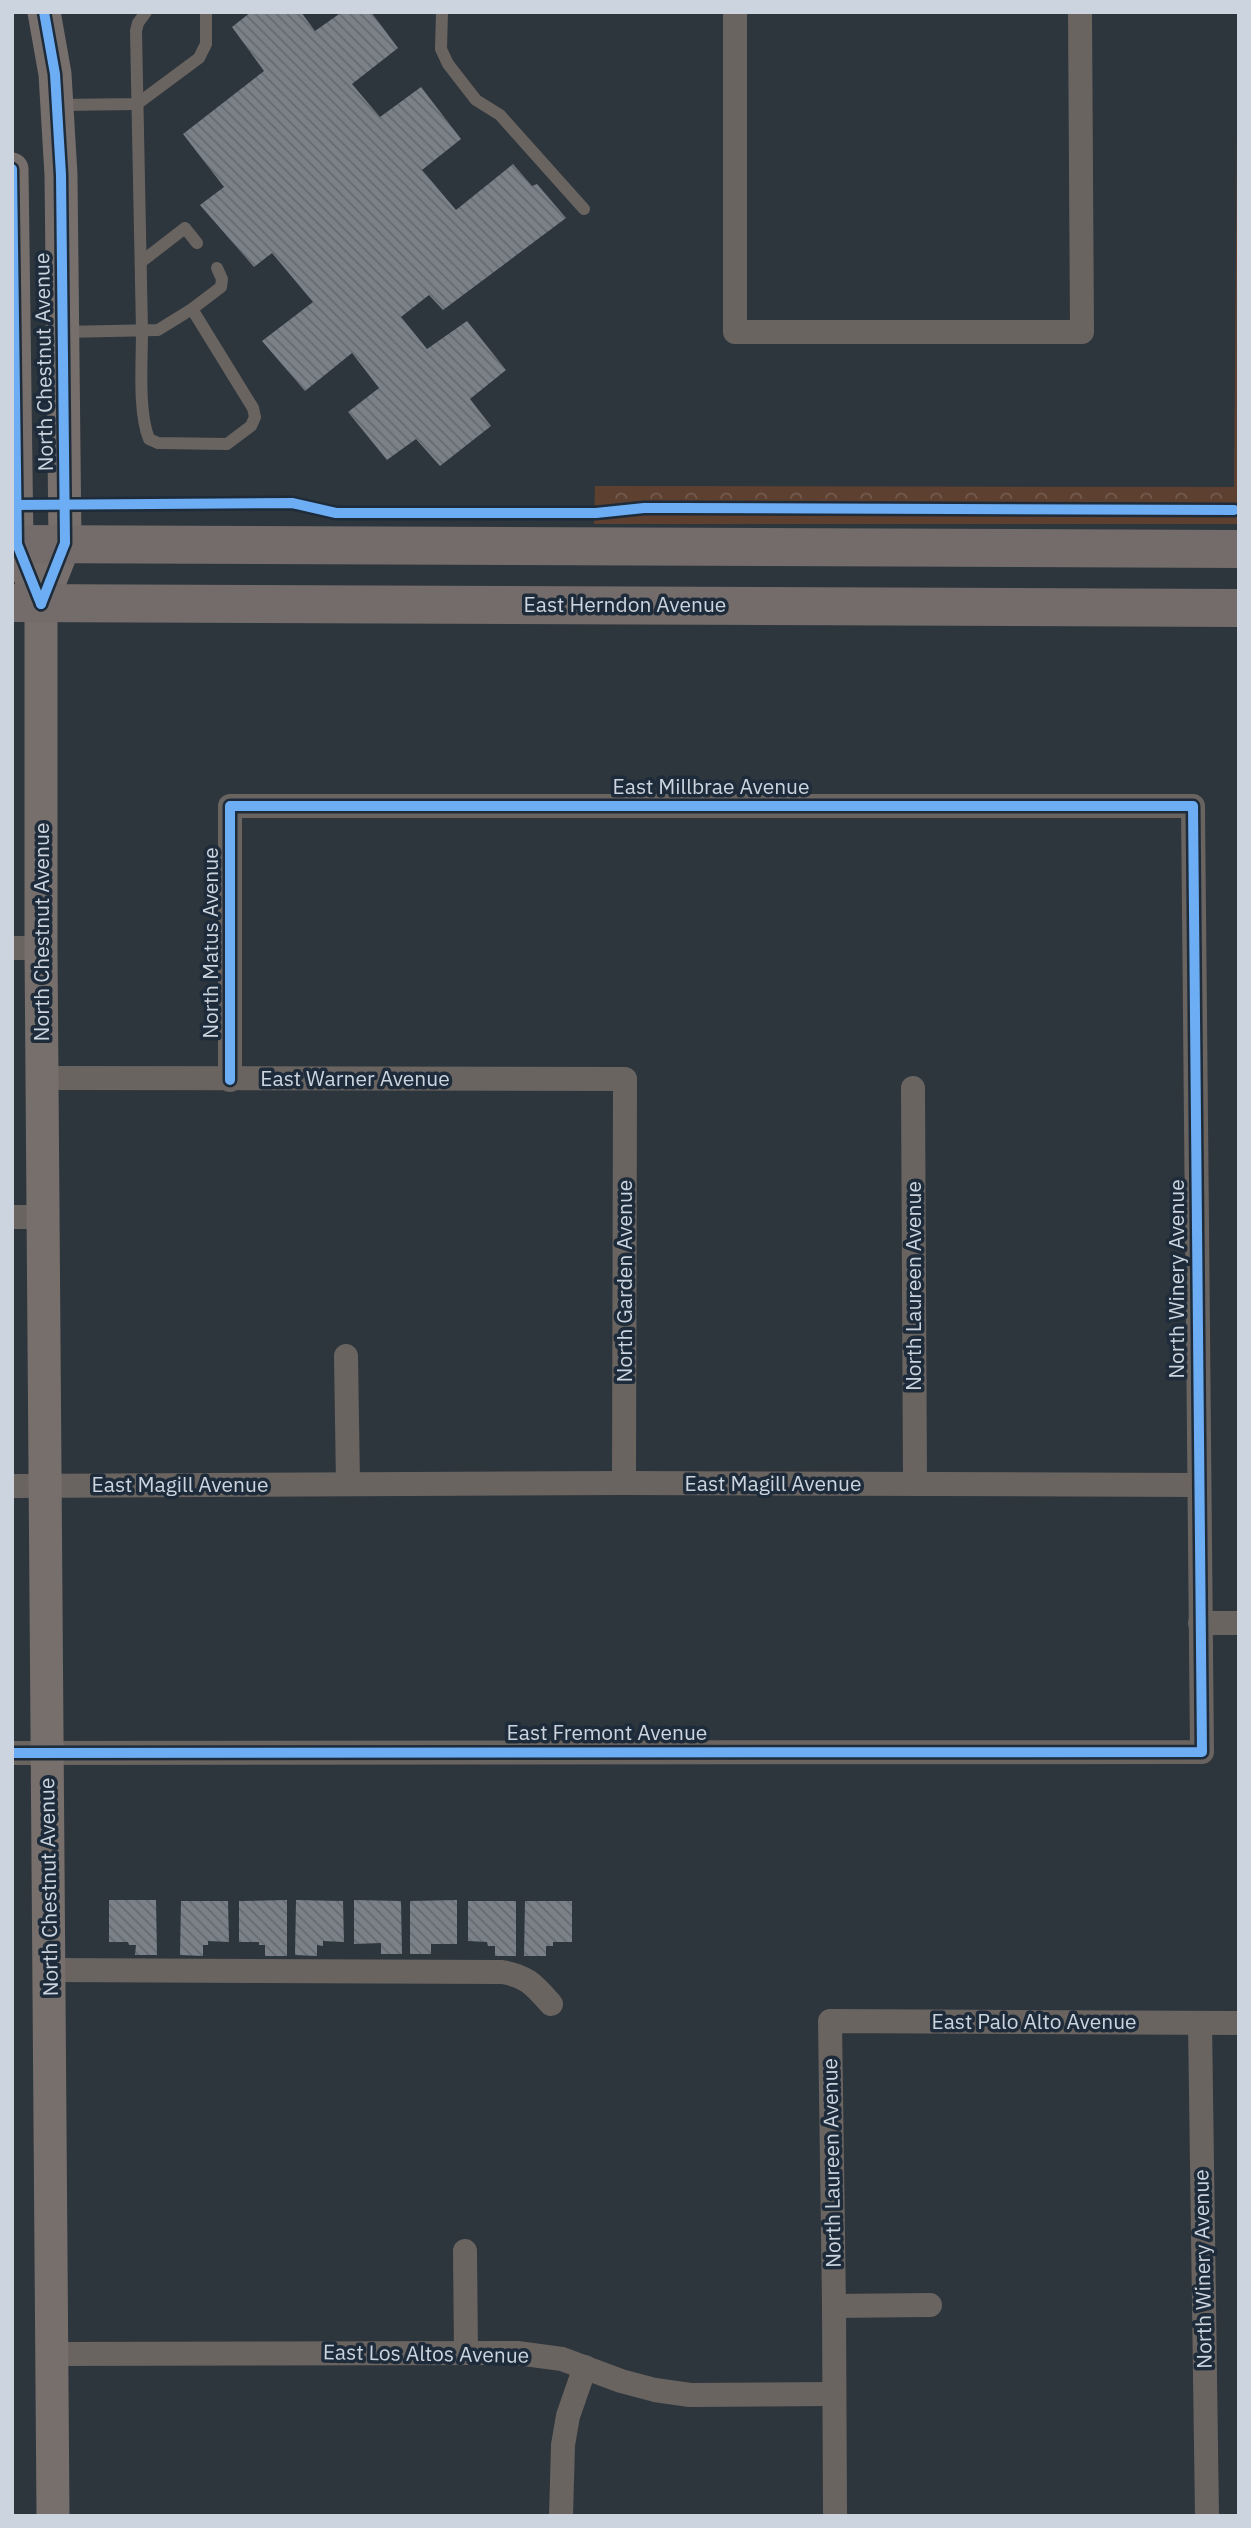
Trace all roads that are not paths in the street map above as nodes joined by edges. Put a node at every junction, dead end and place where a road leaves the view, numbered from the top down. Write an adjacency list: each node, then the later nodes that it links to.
1 (24, 12): 9 (street)
2 (44, 12): 9 (street, North Chestnut Avenue)
3 (146, 12): 8 (lane)
4 (206, 12): 8 (lane)
5 (442, 12): 11 (lane)
6 (735, 12): 7 (street)
7 (1080, 12)
8 (137, 104): 9 (lane); 13 (lane)
9 (57, 105): 17 (street, North Chestnut Avenue)
10 (12, 169): 19 (street, North Chestnut Avenue)
11 (584, 209)
12 (197, 243): 13 (lane)
13 (141, 262): 16 (lane)
14 (217, 268): 15 (lane)
15 (192, 309): 16 (lane); 16 (lane)
16 (142, 331): 17 (lane)
17 (63, 332): 18 (street, North Chestnut Avenue)
18 (65, 543): 19 (main road); 20 (main road); 21 (street, North Chestnut Avenue)
19 (15, 544): 21 (street, North Chestnut Avenue)
20 (1239, 549)
21 (27, 604): 22 (main road, East Herndon Avenue); 25 (street, North Chestnut Avenue)
22 (1239, 608)
23 (230, 806): 24 (street, East Millbrae Avenue); 28 (street, North Matus Avenue)
24 (1193, 806): 35 (street, North Winery Avenue)
25 (27, 948): 26 (street, North Chestnut Avenue)
26 (43, 1078): 28 (street, East Warner Avenue); 30 (street, North Chestnut Avenue)
27 (625, 1079): 28 (street, East Warner Avenue); 32 (street, North Garden Avenue)
28 (230, 1080)
29 (913, 1088): 34 (street, North Laureen Avenue)
30 (28, 1217): 37 (street, North Chestnut Avenue)
31 (346, 1356): 33 (street)
32 (624, 1483): 33 (street, East Magill Avenue); 34 (street, East Magill Avenue)
33 (348, 1484): 37 (street, East Magill Avenue)
34 (915, 1484): 35 (street, East Magill Avenue)
35 (1198, 1485): 38 (street, North Winery Avenue)
36 (12, 1486): 37 (street, East Magill Avenue)
37 (46, 1486): 42 (street, North Chestnut Avenue)
38 (1200, 1623): 39 (street); 40 (street, North Winery Avenue)
39 (1239, 1623)
40 (1202, 1752): 42 (street, East Fremont Avenue)
41 (12, 1753): 42 (street, East Fremont Avenue)
42 (48, 1753): 43 (street, North Chestnut Avenue)
43 (50, 1970): 44 (street); 52 (street, North Chestnut Avenue)
44 (551, 2004)
45 (830, 2021): 46 (street, East Palo Alto Avenue); 50 (street, North Laureen Avenue)
46 (1200, 2023): 47 (street, East Palo Alto Avenue); 58 (street, North Winery Avenue)
47 (1239, 2023)
48 (465, 2251): 51 (street)
49 (930, 2305): 50 (street)
50 (834, 2306): 54 (street, North Laureen Avenue)
51 (466, 2352): 52 (street, East Los Altos Avenue); 53 (street, East Los Altos Avenue)
52 (53, 2354): 55 (street, North Chestnut Avenue)
53 (585, 2367): 54 (street, East Los Altos Avenue); 56 (street)
54 (834, 2394): 57 (street, North Laureen Avenue)
55 (54, 2516)
56 (561, 2516)
57 (835, 2516)
58 (1207, 2516)

